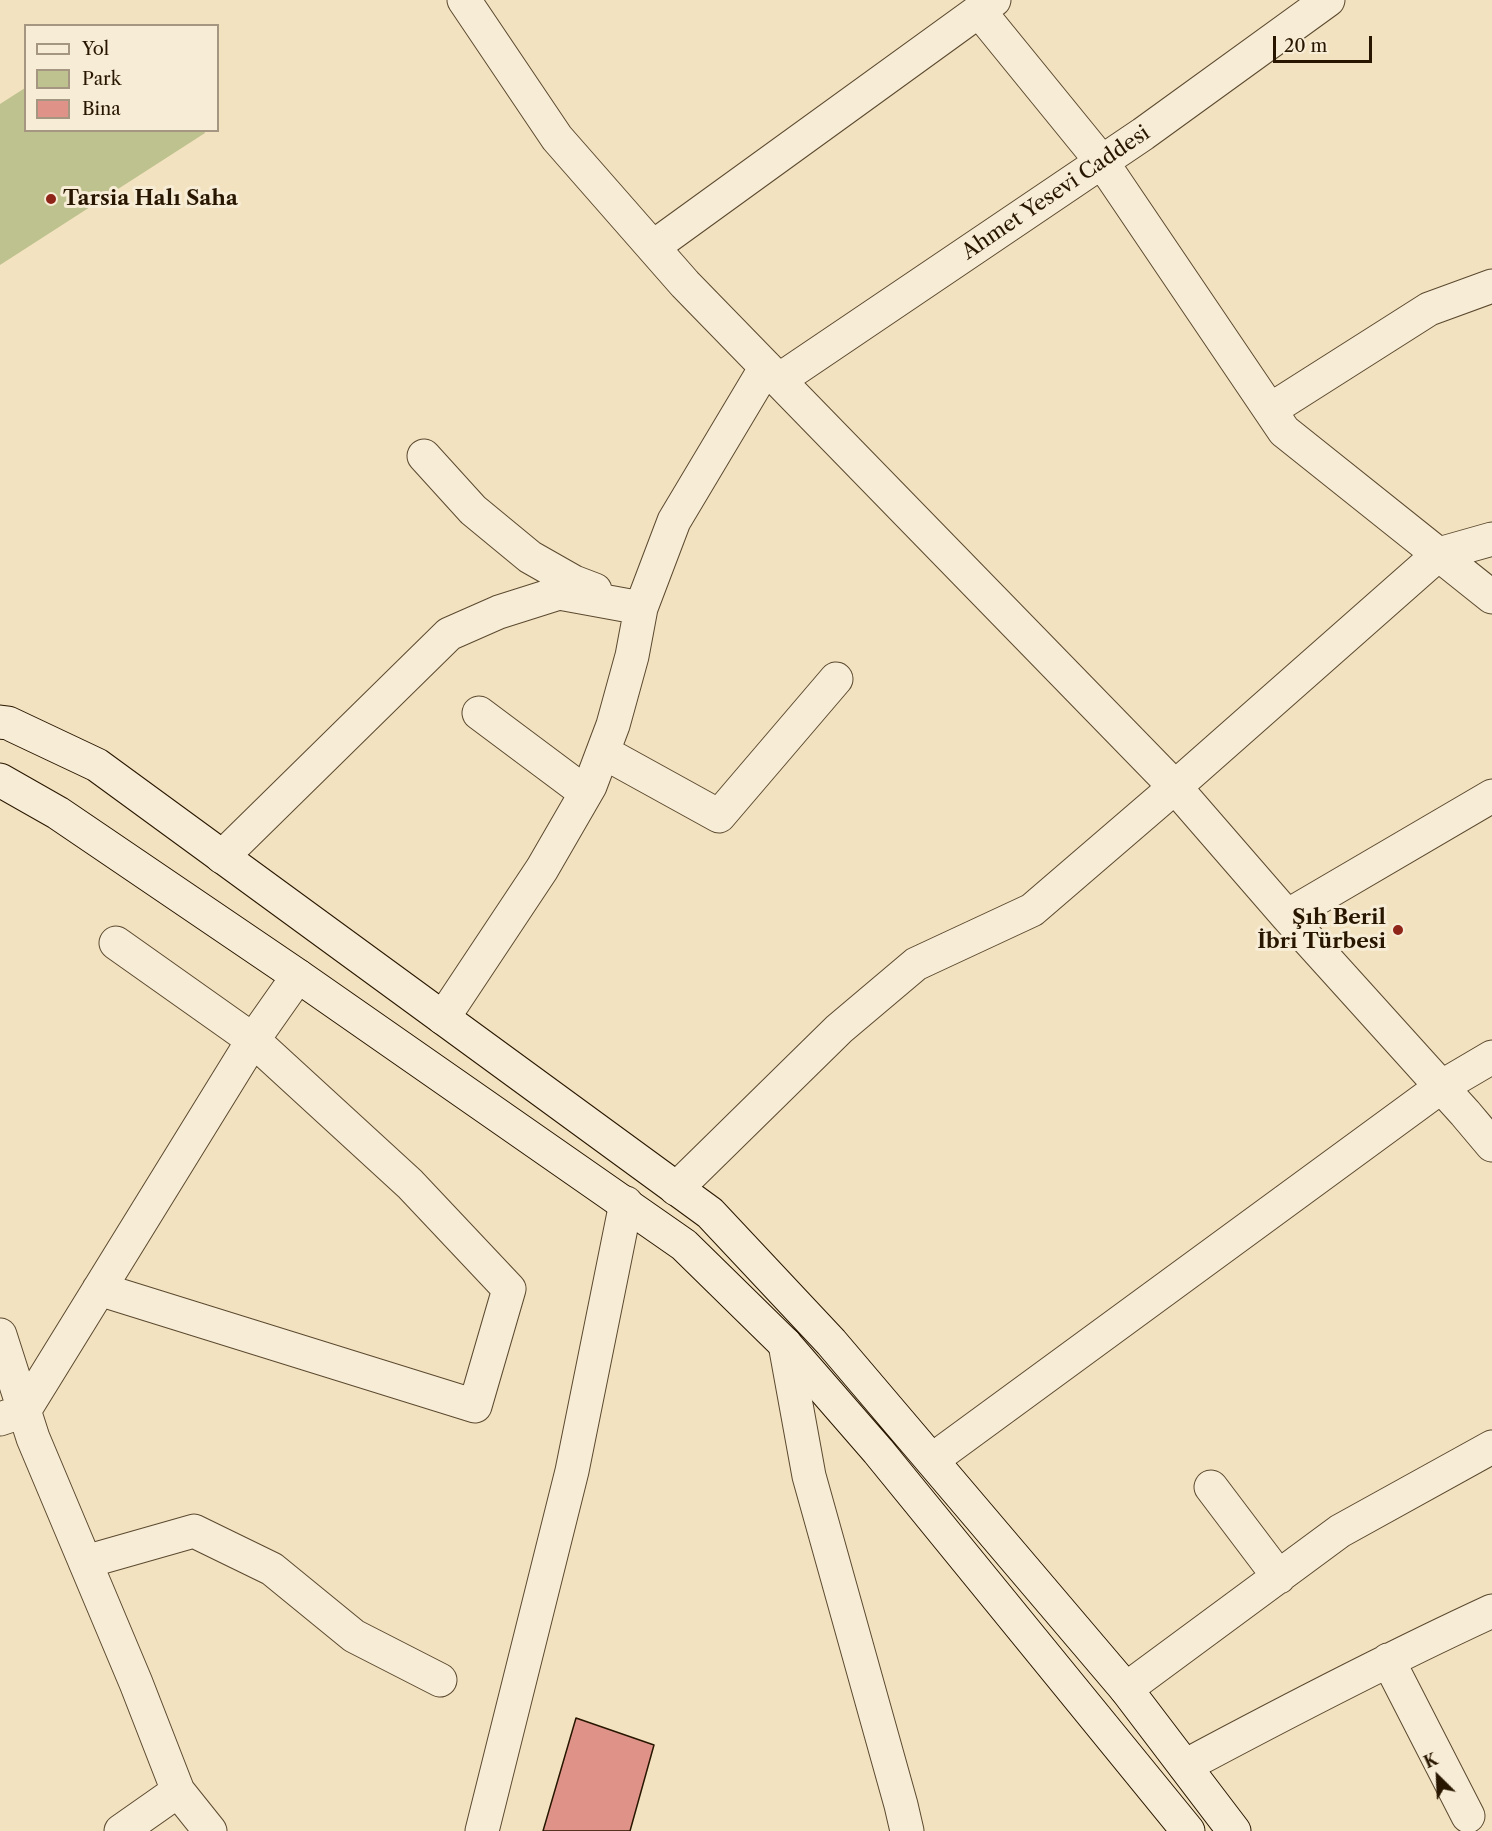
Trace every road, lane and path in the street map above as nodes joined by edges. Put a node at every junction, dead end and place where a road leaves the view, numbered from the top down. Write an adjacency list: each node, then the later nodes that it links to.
1 (464, 0): 5 (street)
2 (1329, 0): 4 (street, Ahmet Yesevi Caddesi)
3 (986, 5): 4 (street); 5 (street)
4 (1102, 162): 7 (street, Ahmet Yesevi Caddesi); 8 (street)
5 (653, 247): 7 (street)
6 (1492, 286): 8 (street)
7 (772, 374): 13 (street); 19 (street)
8 (1270, 410): 11 (street)
9 (424, 456): 13 (street)
10 (1492, 539): 11 (street)
11 (1439, 554): 12 (street); 19 (street)
12 (1492, 597)
13 (641, 608): 17 (street); 22 (street)
14 (836, 679): 17 (street)
15 (479, 713): 20 (street)
16 (0, 722): 22 (street)
17 (603, 752): 20 (street)
18 (0, 780): 25 (street)
19 (1175, 787): 23 (street); 31 (street)
20 (586, 793): 26 (street)
21 (1492, 796): 23 (street)
22 (222, 857): 26 (street)
23 (1287, 916): 29 (street)
24 (116, 943): 27 (street)
25 (298, 976): 27 (street); 32 (street)
26 (443, 1018): 31 (street)
27 (253, 1040): 33 (street); 33 (street)
28 (1492, 1057): 29 (street)
29 (1441, 1087): 30 (street); 38 (street)
30 (1492, 1145)
31 (676, 1189): 38 (street)
32 (626, 1203): 35 (street); 51 (street)
33 (99, 1289): 36 (street)
34 (0, 1335): 36 (street)
35 (785, 1344): 52 (street); 53 (street)
36 (12, 1415): 40 (street)
37 (1492, 1447): 41 (street)
38 (932, 1460): 45 (street)
39 (1212, 1487): 41 (street)
40 (85, 1562): 44 (street); 47 (street)
41 (1279, 1577): 45 (street)
42 (1492, 1611): 43 (street)
43 (1388, 1660): 46 (street); 48 (street)
44 (440, 1680)
45 (1126, 1689): 46 (street)
46 (1185, 1766): 54 (street)
47 (178, 1791): 49 (street); 50 (street)
48 (1468, 1816)
49 (121, 1831)
50 (210, 1831)
51 (482, 1831)
52 (907, 1831)
53 (1188, 1831)
54 (1234, 1831)

